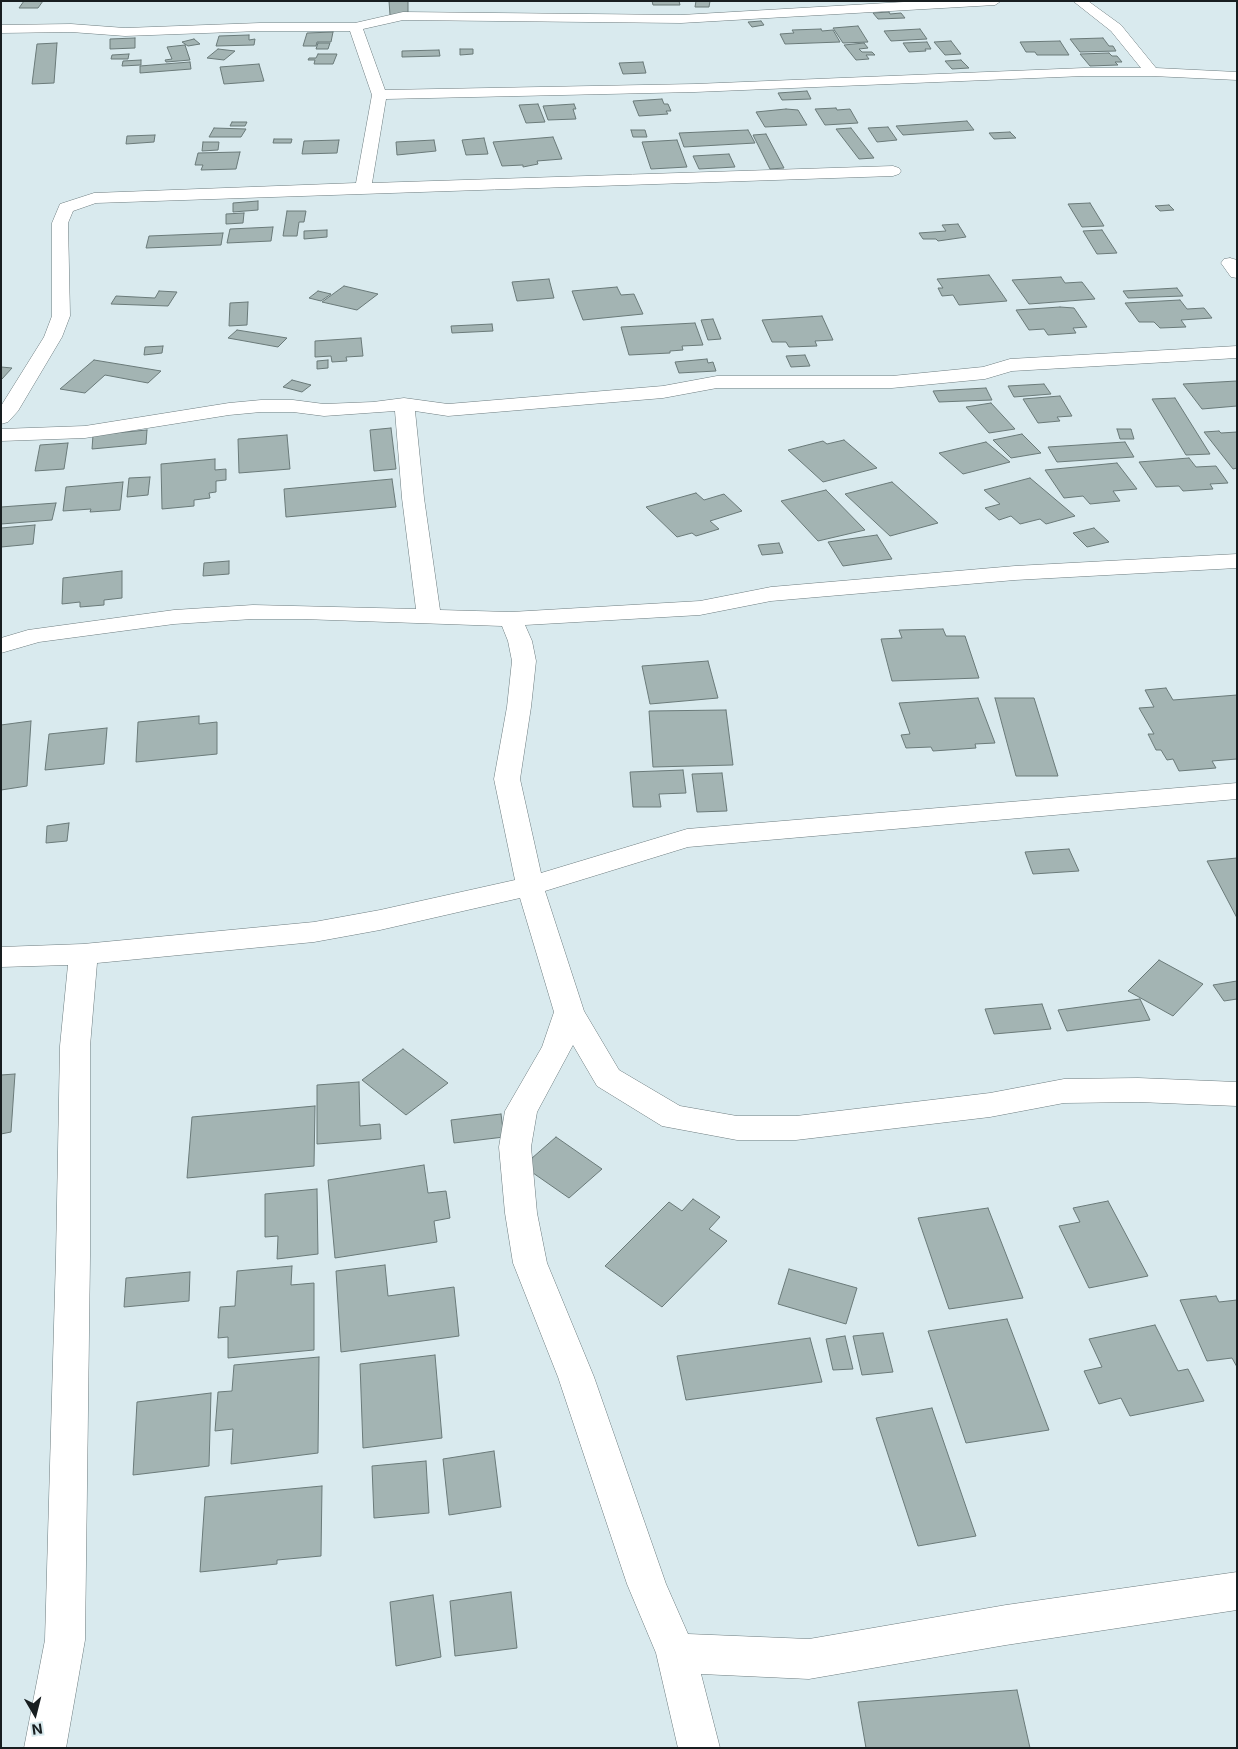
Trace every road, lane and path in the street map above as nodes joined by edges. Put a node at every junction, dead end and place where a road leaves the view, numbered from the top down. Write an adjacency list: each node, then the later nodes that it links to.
1 (994, 1): 4 (street)
2 (1079, 1): 7 (street)
3 (367, 8): 4 (street)
4 (375, 22): 5 (street)
5 (355, 27): 6 (street); 9 (street)
6 (1, 29)
7 (1152, 72): 8 (street); 9 (street)
8 (1237, 76)
9 (379, 95): 11 (street)
10 (893, 171): 11 (street)
11 (363, 188): 14 (street)
12 (1237, 352): 13 (street)
13 (404, 404): 15 (street); 17 (street)
14 (1, 418)
15 (1, 435)
16 (1237, 561): 18 (street)
17 (429, 616): 18 (street); 19 (street)
18 (511, 619): 21 (street)
19 (1, 646)
20 (1237, 791): 21 (street)
21 (530, 886): 22 (street); 24 (street)
22 (83, 954): 23 (street); 28 (street)
23 (1, 956)
24 (569, 1012): 25 (street); 27 (street)
25 (1237, 1094)
26 (1237, 1592): 27 (street)
27 (676, 1653): 29 (street)
28 (45, 1748)
29 (699, 1748)

